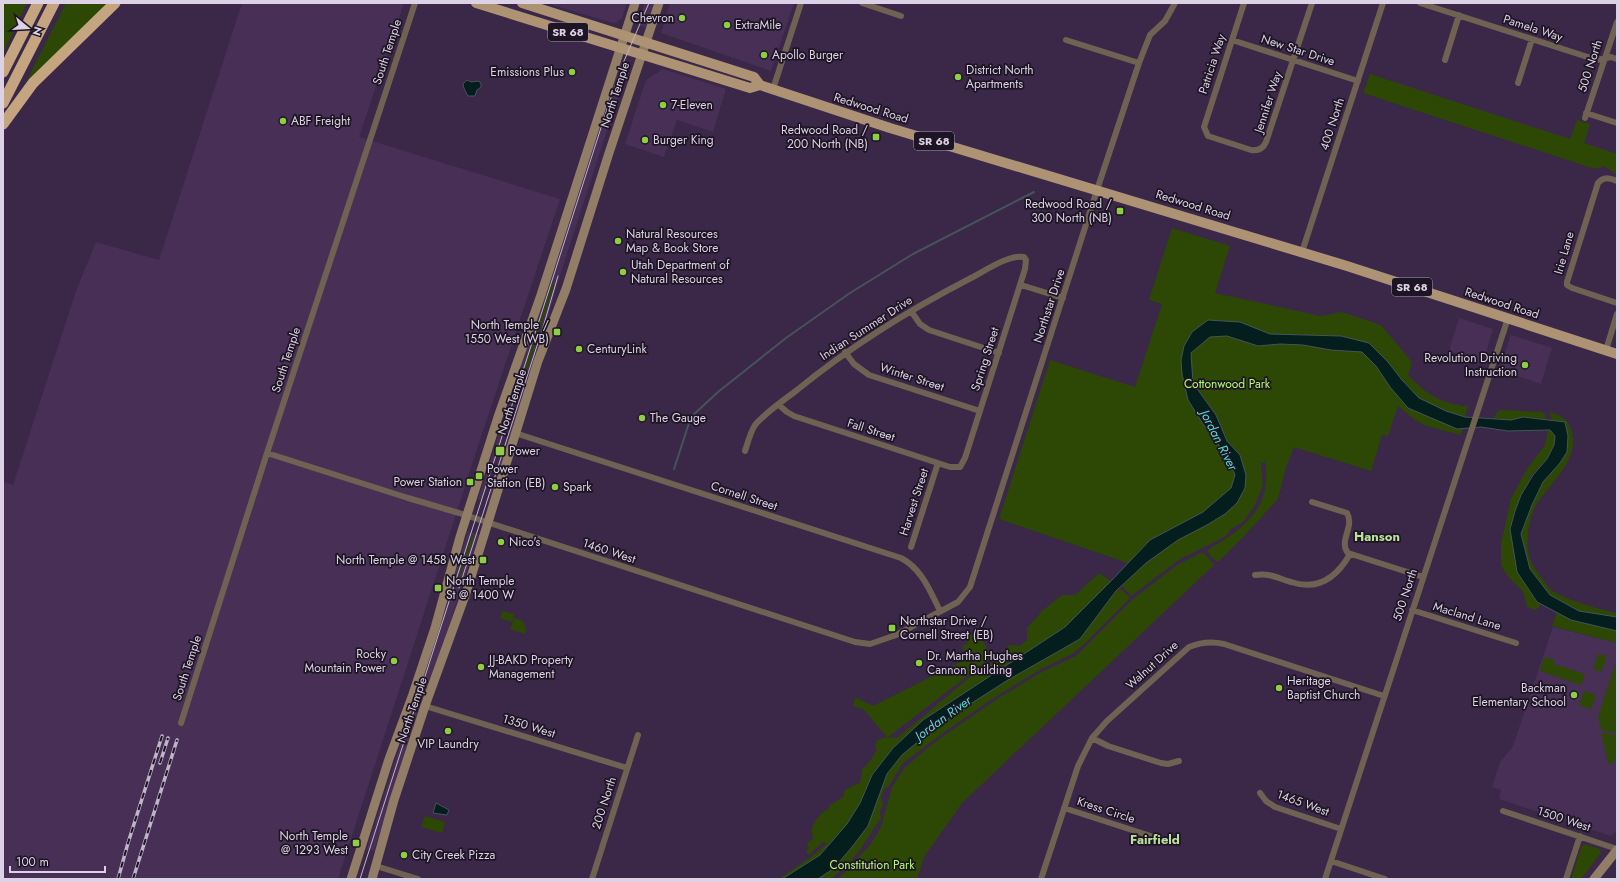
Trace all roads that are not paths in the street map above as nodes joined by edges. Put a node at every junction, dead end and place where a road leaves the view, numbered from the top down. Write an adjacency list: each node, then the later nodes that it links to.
1 (38, 3): 31 (highway)
2 (54, 3): 36 (highway)
3 (115, 3): 38 (highway)
4 (415, 3): 58 (street, South Temple)
5 (476, 3): 24 (main road, Redwood Road / SR 68)
6 (522, 3): 19 (main road, Redwood Road / SR 68)
7 (635, 3): 19 (main road, North Temple)
8 (659, 3): 23 (main road, North Temple)
9 (801, 3): 35 (street)
10 (862, 3): 16 (street)
11 (1174, 3): 30 (street, Northstar Drive)
12 (1244, 3): 22 (street, Patricia Way)
13 (1312, 3): 28 (street, Jennifer Way)
14 (1383, 3): 32 (street, 400 North)
15 (1420, 3): 17 (street, Pamela Way)
16 (901, 16)
17 (1459, 16): 20 (street, Pamela Way); 29 (street)
18 (1617, 22): 26 (street, 500 North)
19 (625, 35): 23 (main road, Redwood Road / SR 68); 24 (main road, North Temple)
20 (1532, 39): 26 (street, Pamela Way); 33 (street)
21 (1066, 40): 30 (street)
22 (1232, 40): 28 (street, New Star Drive); 39 (street, Patricia Way)
23 (646, 42): 25 (main road, North Temple); 34 (main road, Redwood Road / SR 68)
24 (621, 48): 25 (main road, Redwood Road / SR 68); 62 (main road, North Temple)
25 (641, 54): 34 (main road, Redwood Road / SR 68); 56 (main road, North Temple)
26 (1605, 58): 27 (street, Pamela Way); 37 (street, 500 North)
27 (1617, 59)
28 (1294, 60): 32 (street, New Star Drive); 39 (street, Jennifer Way)
29 (1445, 60)
30 (1139, 64): 41 (street, Northstar Drive)
31 (3, 72)
32 (1358, 81): 42 (street, 400 North)
33 (1518, 83)
34 (760, 85): 35 (main road, Redwood Road / SR 68)
35 (773, 89): 41 (main road, Redwood Road / SR 68)
36 (3, 103)
37 (1617, 123)
38 (3, 124)
39 (1205, 132)
40 (1617, 181): 46 (street, Irie Lane)
41 (1097, 190): 42 (main road, Redwood Road / SR 68); 45 (street, Northstar Drive)
42 (1302, 252): 49 (main road, Redwood Road / SR 68)
43 (1024, 257): 44 (street, Spring Street); 47 (street, Indian Summer Drive)
44 (1020, 285): 45 (street); 52 (street, Spring Street)
45 (1063, 298): 69 (street, Northstar Drive)
46 (1617, 303)
47 (911, 310): 51 (street, Indian Summer Drive); 52 (street)
48 (1617, 314): 50 (street)
49 (1508, 318): 50 (main road, Redwood Road / SR 68); 67 (street, 500 North)
50 (1606, 350): 53 (main road, Redwood Road / SR 68)
51 (845, 352): 54 (street, Indian Summer Drive); 55 (street, Winter Street)
52 (998, 352): 55 (street, Spring Street)
53 (1617, 354)
54 (779, 404): 57 (street, Indian Summer Drive); 59 (street, Fall Street)
55 (980, 411): 60 (street, Spring Street)
56 (515, 433): 63 (main road, North Temple); 69 (street, Cornell Street)
57 (745, 451)
58 (267, 453): 62 (street, 1460 West); 73 (street, South Temple)
59 (938, 463): 60 (street, Fall Street); 64 (street, Harvest Street)
60 (960, 468)
61 (1312, 502): 65 (street)
62 (466, 515): 63 (street, 1460 West); 88 (main road, North Temple)
63 (489, 523): 69 (street, 1460 West); 72 (main road, North Temple)
64 (911, 547)
65 (1350, 554): 66 (street); 67 (street)
66 (1256, 575)
67 (1423, 577): 68 (street, 500 North)
68 (1412, 610): 70 (street, Macland Lane); 71 (street, 500 North)
69 (940, 611)
70 (1516, 643)
71 (1384, 696): 75 (street, Walnut Drive); 81 (street, 500 North)
72 (425, 706): 77 (street, 1350 West); 86 (main road, North Temple)
73 (181, 723)
74 (638, 735): 77 (street, 200 North)
75 (1092, 738): 76 (street); 79 (street, Walnut Drive)
76 (1179, 761)
77 (627, 768): 91 (street, 200 North)
78 (1260, 793): 81 (street, 1465 West)
79 (1064, 808): 83 (street, Kress Circle); 87 (street, Walnut Drive)
80 (1504, 811): 82 (street, 1500 West)
81 (1341, 828): 85 (street, 500 North)
82 (1580, 836): 84 (street, 1500 West); 94 (street)
83 (1163, 840)
84 (1617, 850): 95 (main road)
85 (1331, 862): 92 (street, 500 North); 93 (street)
86 (376, 866): 89 (main road, North Temple); 90 (street)
87 (1044, 878)
88 (350, 879)
89 (372, 879)
90 (418, 879)
91 (592, 879)
92 (1325, 879)
93 (1385, 879)
94 (1566, 879)
95 (1594, 879)

